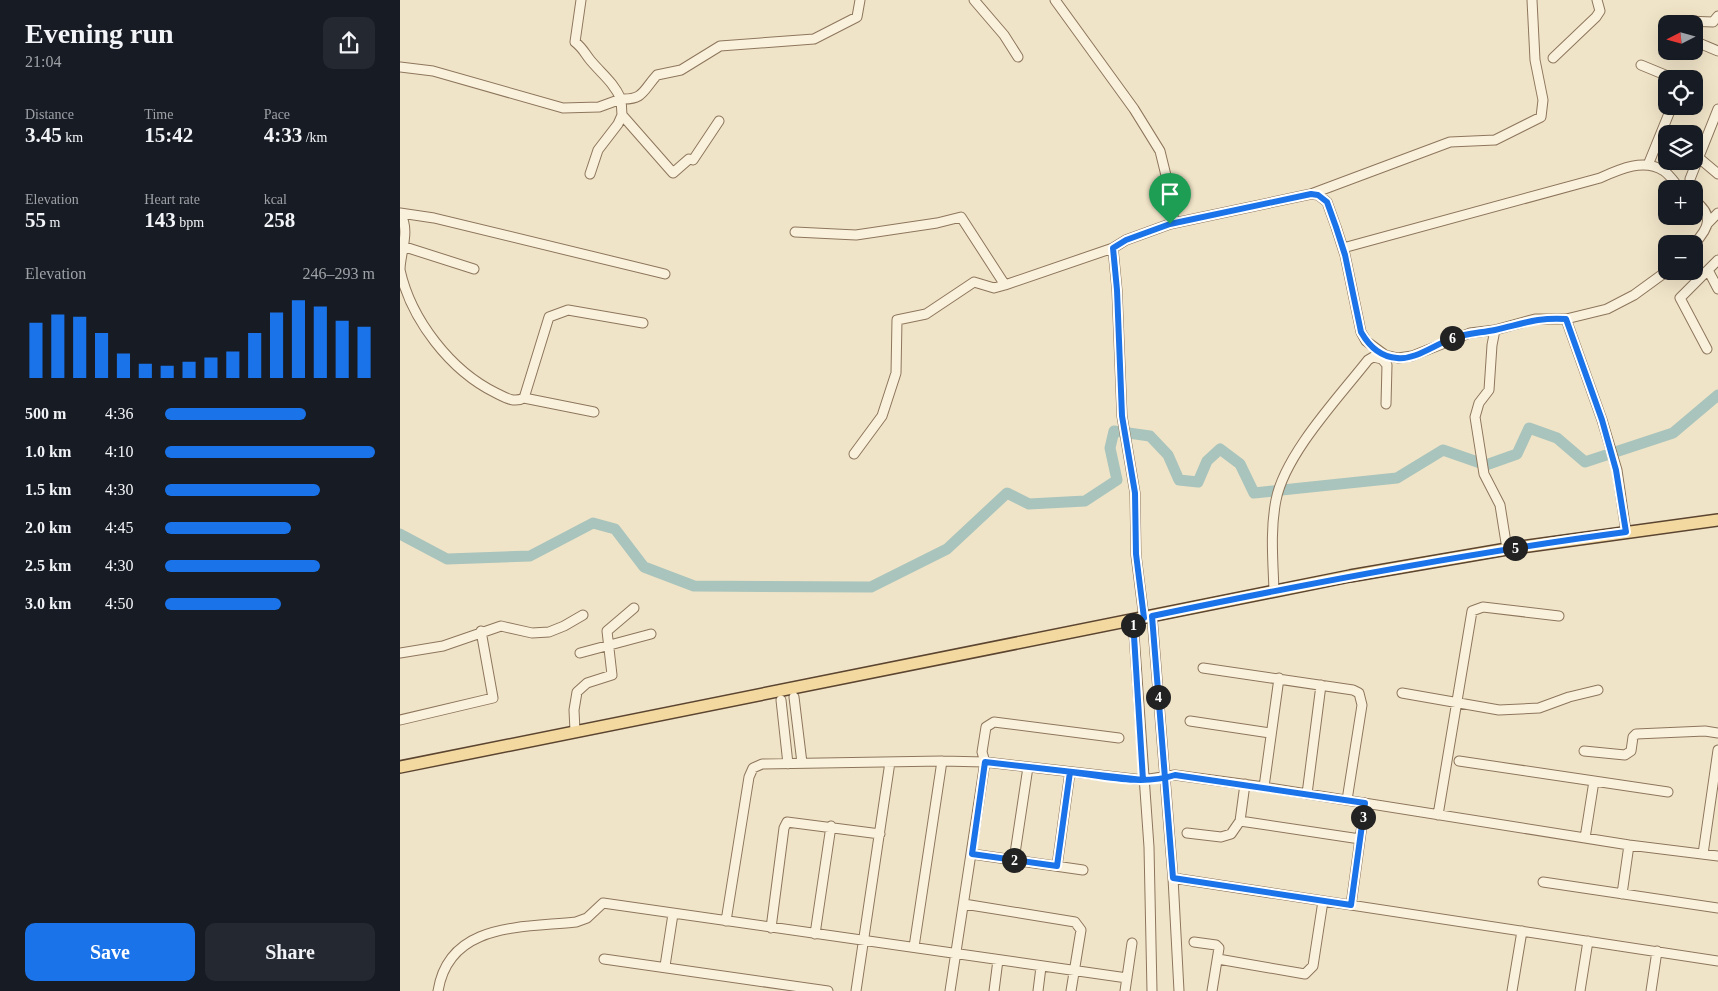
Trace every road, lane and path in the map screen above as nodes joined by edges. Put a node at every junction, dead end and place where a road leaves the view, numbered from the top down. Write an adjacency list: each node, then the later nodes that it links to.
1 (581, 0): 16 (street)
2 (860, 0): 16 (street)
3 (974, 0): 11 (street)
4 (1055, 0): 34 (street)
5 (1532, 0): 29 (street)
6 (1597, 0): 12 (street)
7 (1718, 16): 8 (street)
8 (1703, 22)
9 (1703, 44): 10 (street)
10 (1718, 50)
11 (1018, 57)
12 (1553, 58)
13 (1641, 65): 15 (street)
14 (400, 67): 16 (street)
15 (1658, 72)
16 (621, 99): 18 (street)
17 (1718, 109): 21 (street)
18 (622, 115): 20 (street); 26 (street)
19 (1668, 115): 23 (street)
20 (719, 121)
21 (1703, 148)
22 (1703, 161): 25 (street)
23 (1648, 165): 27 (street); 39 (street)
24 (1694, 170): 28 (street)
25 (1718, 173)
26 (590, 174)
27 (1672, 180)
28 (1690, 180)
29 (1311, 194): 34 (street); 39 (street)
30 (1703, 207): 33 (street)
31 (1718, 213): 33 (street)
32 (400, 214): 37 (street); 43 (street)
33 (1708, 223): 36 (street)
34 (1170, 224): 38 (street)
35 (795, 232): 45 (street)
36 (1702, 235)
37 (402, 246): 41 (street); 51 (street)
38 (1113, 248): 45 (street); 62 (street)
39 (1342, 248): 49 (street)
40 (1718, 260): 42 (street)
41 (474, 270)
42 (1708, 270): 46 (street); 50 (street)
43 (665, 274)
44 (1658, 277): 47 (street)
45 (1005, 285): 54 (street)
46 (1718, 289)
47 (1566, 319): 49 (street); 56 (street)
48 (643, 323): 51 (street)
49 (1495, 330): 57 (street)
50 (1707, 349)
51 (524, 398): 53 (street)
52 (1386, 404): 58 (street)
53 (594, 412)
54 (854, 454)
55 (1718, 520): 56 (main road)
56 (1626, 532): 57 (main road)
57 (1508, 549): 58 (main road)
58 (1274, 592): 62 (main road)
59 (634, 608): 66 (street)
60 (583, 615): 64 (street)
61 (1559, 616): 76 (street)
62 (1148, 617): 63 (main road); 94 (street)
63 (1133, 620): 79 (main road); 95 (street)
64 (481, 631): 67 (street); 77 (street)
65 (651, 634): 66 (street)
66 (608, 644): 68 (street); 79 (street)
67 (400, 652)
68 (580, 653)
69 (1203, 668): 70 (street)
70 (1279, 678): 71 (street); 80 (street)
71 (1321, 685): 100 (street); 101 (street)
72 (1598, 690): 76 (street)
73 (1402, 693): 76 (street)
74 (794, 698): 89 (street)
75 (781, 700): 90 (street)
76 (1456, 701): 103 (street)
77 (400, 720)
78 (1190, 721): 80 (street)
79 (575, 731): 92 (main road)
80 (1270, 733): 98 (street)
81 (1718, 733): 83 (street)
82 (1119, 738): 88 (street)
83 (1584, 750)
84 (1718, 750): 112 (street)
85 (942, 761): 87 (street); 88 (street); 133 (street)
86 (1459, 761): 96 (street)
87 (890, 762): 89 (street); 107 (street)
88 (985, 762): 91 (street); 111 (street)
89 (802, 763): 90 (street)
90 (788, 764): 125 (street)
91 (1028, 766): 93 (street); 114 (street)
92 (400, 767)
93 (1070, 772): 95 (street); 115 (street)
94 (1165, 778): 95 (street); 97 (street); 117 (street)
95 (1143, 780): 152 (street)
96 (1594, 781): 99 (street); 108 (street)
97 (1245, 784): 98 (street); 104 (street)
98 (1264, 787): 100 (street)
99 (1668, 792)
100 (1307, 794): 101 (street)
101 (1347, 800): 102 (street)
102 (1365, 803): 103 (street); 109 (street)
103 (1438, 815): 108 (street)
104 (1240, 821): 106 (street); 109 (street)
105 (831, 826): 107 (street); 126 (street); 128 (street)
106 (1187, 833)
107 (880, 834): 129 (street)
108 (1585, 838): 110 (street)
109 (1360, 839): 122 (street)
110 (1629, 846): 112 (street); 119 (street)
111 (972, 854): 114 (street); 121 (street)
112 (1703, 854): 113 (street)
113 (1718, 856)
114 (1014, 860): 115 (street)
115 (1057, 866): 116 (street)
116 (1083, 870)
117 (1173, 878): 120 (street); 153 (street)
118 (1543, 882): 119 (street)
119 (1622, 894): 123 (street)
120 (1324, 901): 122 (street); 137 (street)
121 (964, 904): 135 (street); 142 (street)
122 (1351, 905): 127 (street)
123 (1718, 908)
124 (673, 914): 125 (street); 140 (street); 144 (street)
125 (726, 921): 126 (street)
126 (770, 928): 128 (street)
127 (1522, 931): 130 (street); 155 (street)
128 (815, 934): 129 (street)
129 (864, 939): 133 (street); 146 (street)
130 (1588, 941): 134 (street); 156 (street)
131 (1194, 942): 137 (street)
132 (1132, 943): 143 (street)
133 (914, 947): 135 (street)
134 (1657, 951): 139 (street); 157 (street)
135 (955, 954): 138 (street); 147 (street)
136 (604, 959): 140 (street)
137 (1218, 959): 154 (street)
138 (998, 960): 141 (street); 148 (street)
139 (1718, 961)
140 (665, 966): 145 (street)
141 (1041, 967): 142 (street); 149 (street)
142 (1074, 971): 143 (street); 150 (street)
143 (1127, 978): 151 (street)
144 (438, 991)
145 (828, 991)
146 (856, 991)
147 (950, 991)
148 (994, 991)
149 (1038, 991)
150 (1071, 991)
151 (1125, 991)
152 (1152, 991)
153 (1179, 991)
154 (1212, 991)
155 (1512, 991)
156 (1580, 991)
157 (1651, 991)

